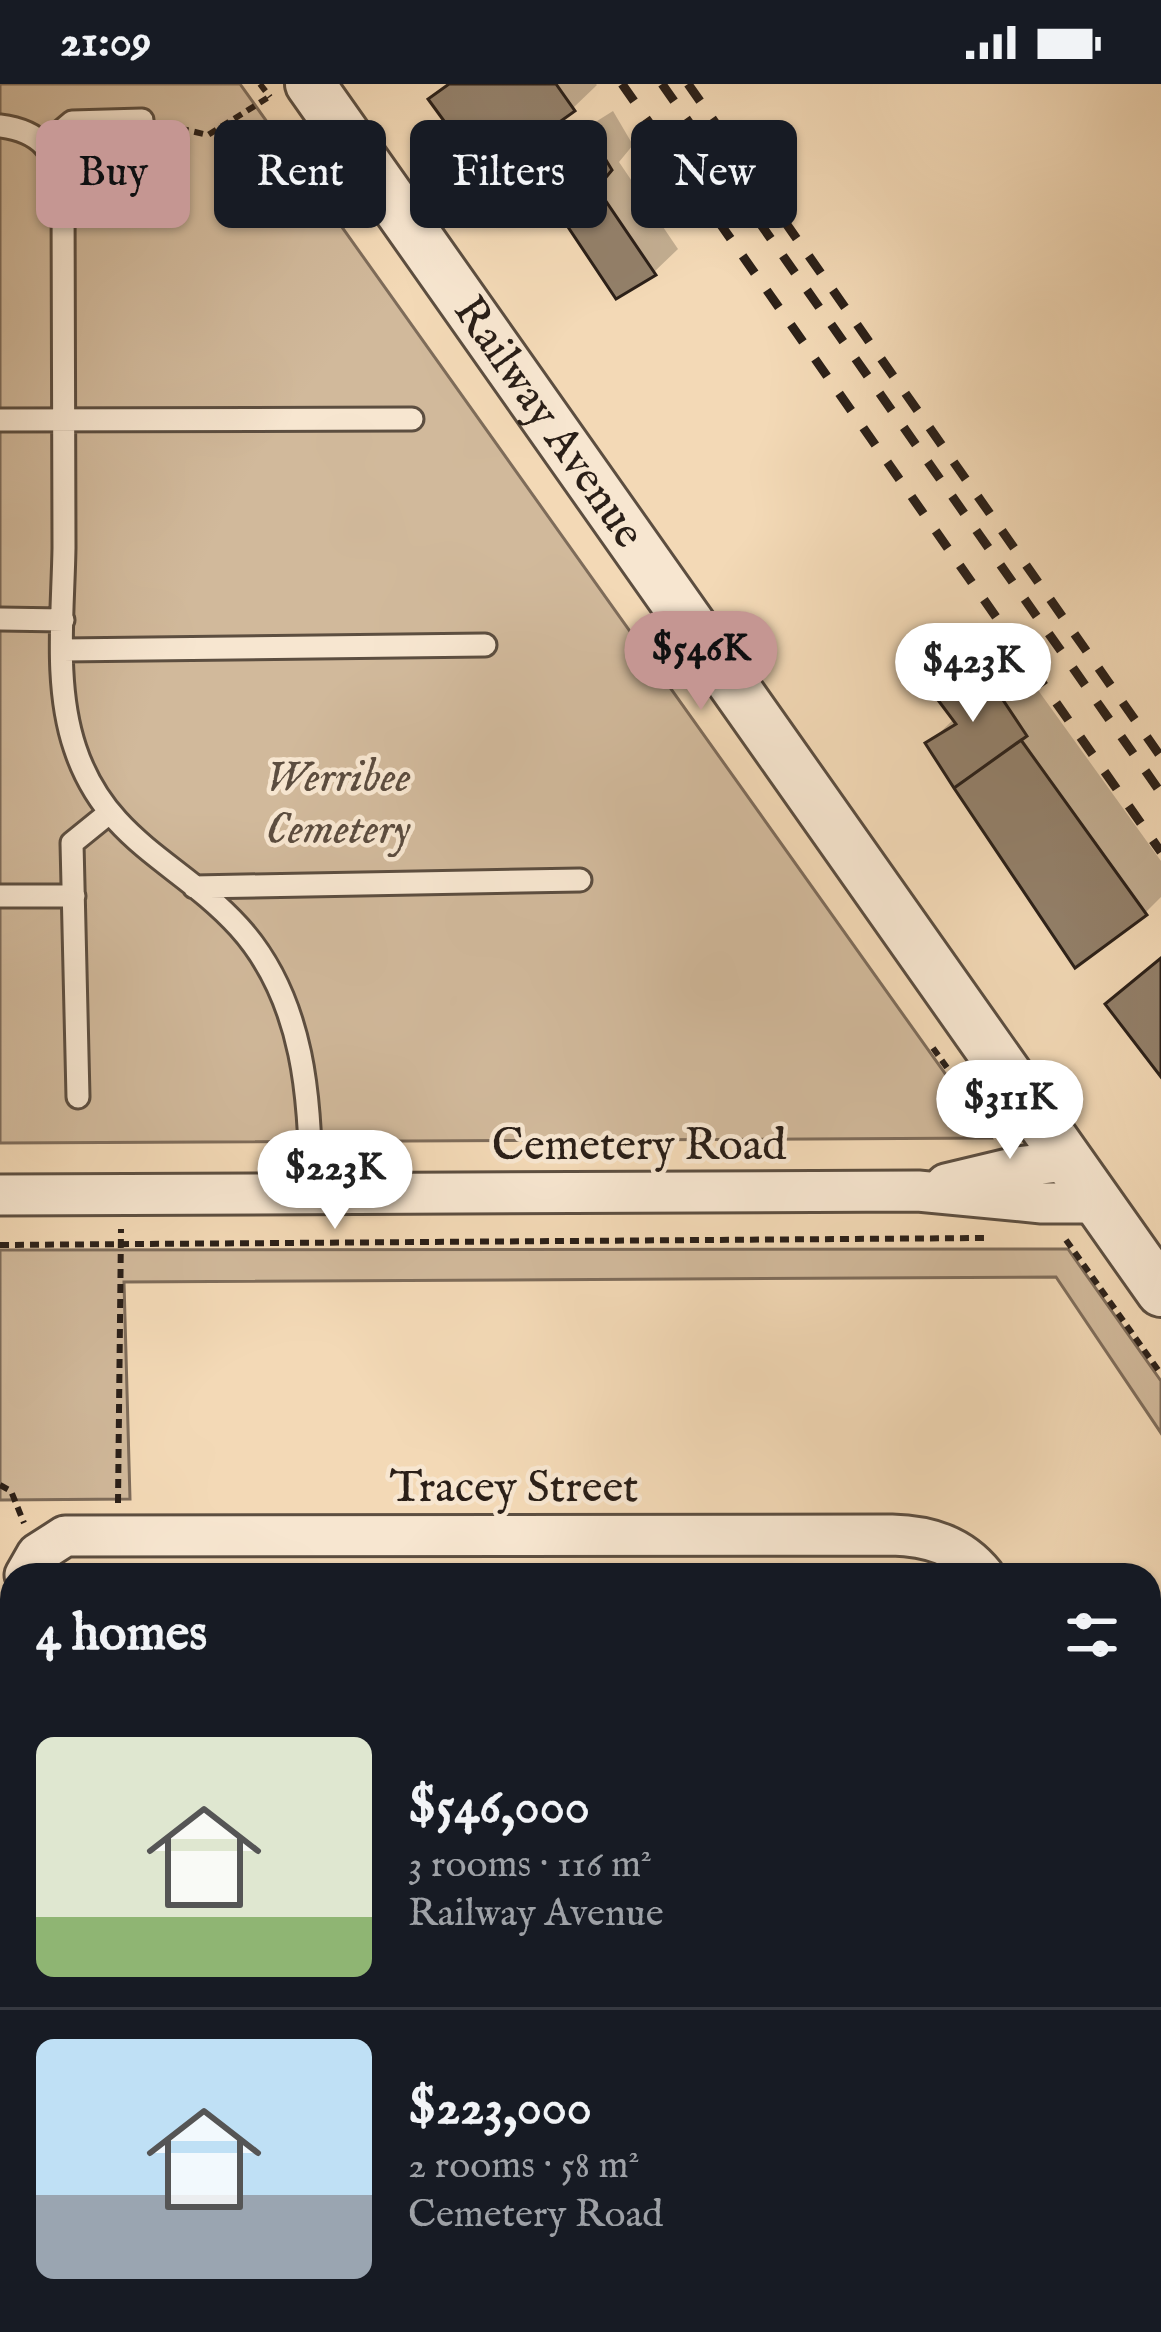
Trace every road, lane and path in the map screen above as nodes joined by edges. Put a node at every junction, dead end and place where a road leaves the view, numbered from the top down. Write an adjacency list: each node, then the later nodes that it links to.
1 (290, 90): 3 (path); 19 (street, Railway Avenue)
2 (0, 126): 4 (lane)
3 (190, 131)
4 (36, 136)
5 (63, 228): 8 (lane)
6 (412, 418): 8 (lane)
7 (0, 420): 8 (lane)
8 (64, 421): 10 (lane)
9 (0, 619): 10 (lane)
10 (63, 620): 12 (lane)
11 (485, 645): 12 (lane)
12 (63, 650): 13 (lane)
13 (110, 813): 15 (lane); 17 (lane)
14 (580, 880): 15 (lane)
15 (194, 887): 23 (lane)
16 (0, 896): 17 (lane)
17 (74, 896): 18 (lane)
18 (78, 1097)
19 (1067, 1161): 20 (street, Cemetery Road); 24 (street, Railway Avenue)
20 (917, 1191): 23 (street, Cemetery Road); 24 (street, Cemetery Road)
21 (0, 1195): 22 (street, Cemetery Road)
22 (121, 1195): 23 (street, Cemetery Road); 28 (path)
23 (311, 1195)
24 (1098, 1203): 29 (street, Railway Avenue)
25 (993, 1238): 28 (path)
26 (1064, 1238): 30 (path)
27 (0, 1245): 28 (path)
28 (121, 1245): 31 (path)
29 (1161, 1292)
30 (1161, 1375)
31 (117, 1537): 32 (street, Tracey Street); 33 (street, Tracey Street)
32 (32, 1563)
33 (970, 1563)

